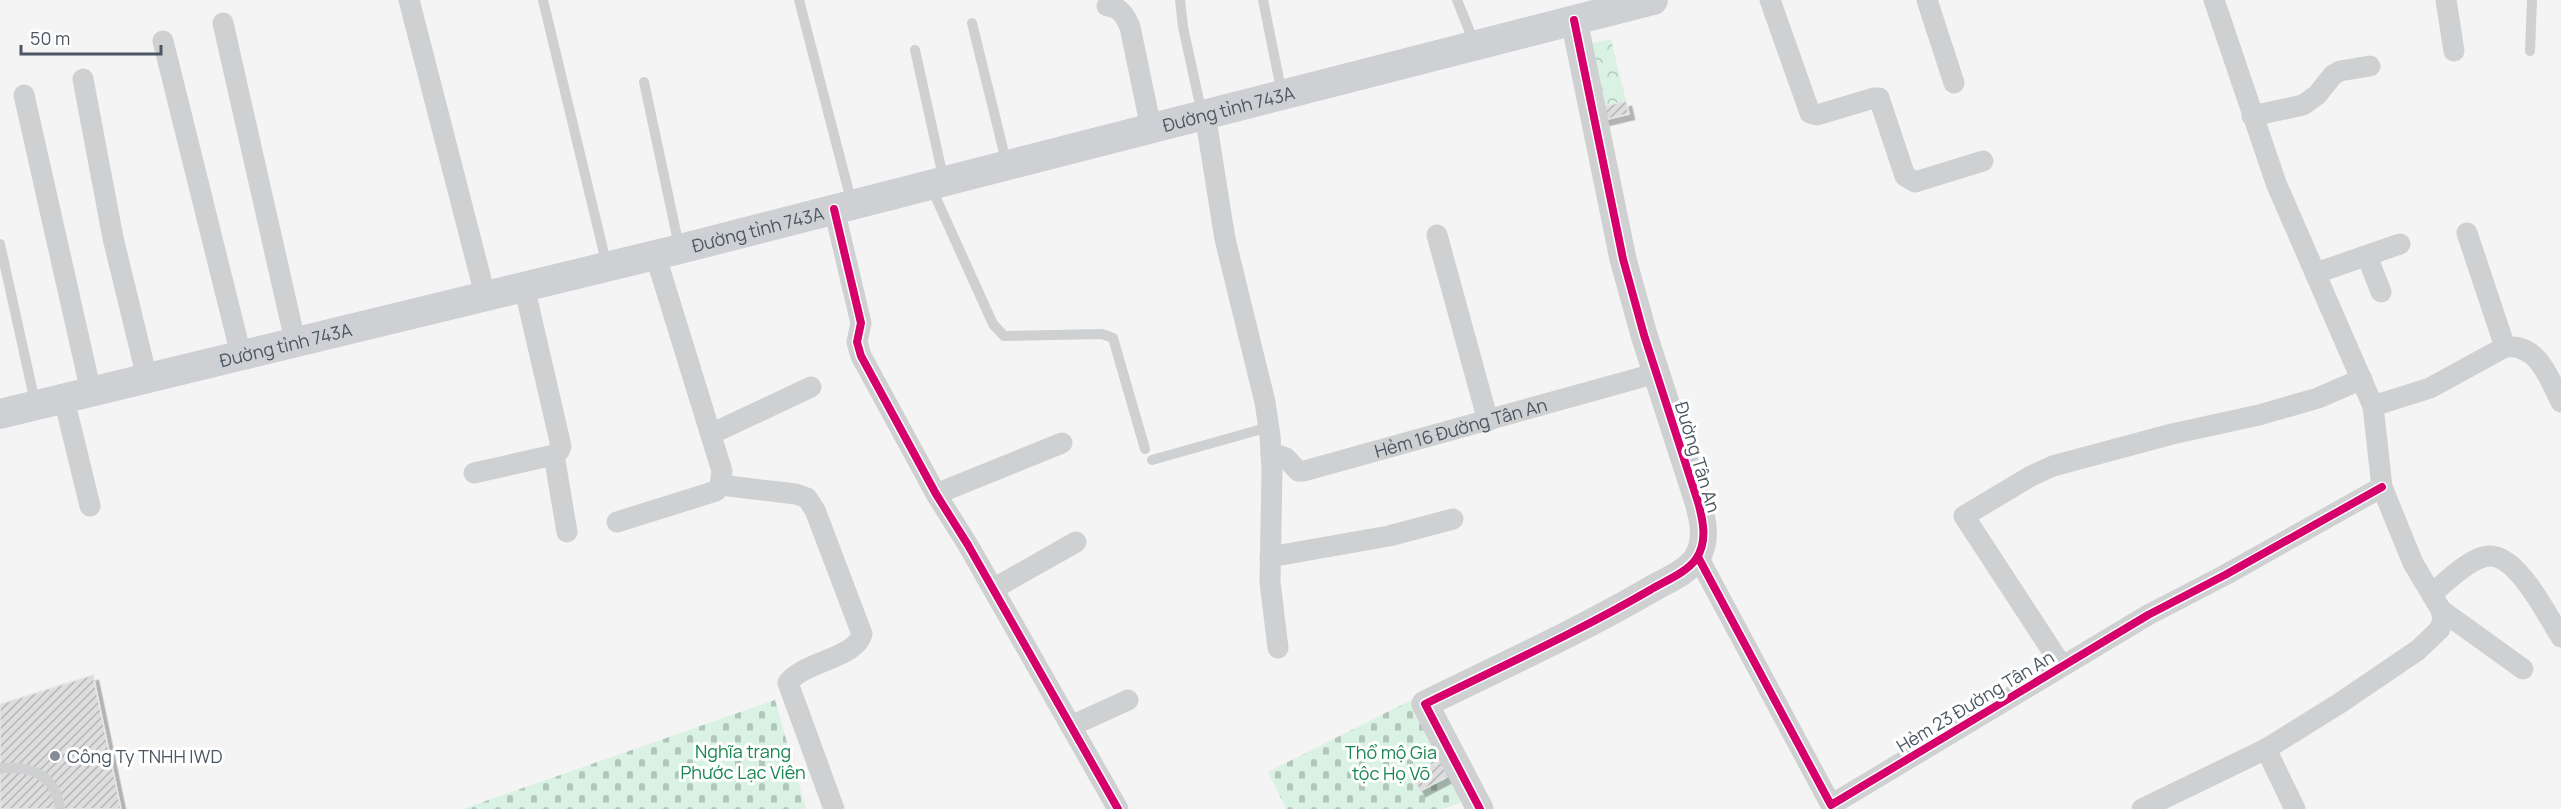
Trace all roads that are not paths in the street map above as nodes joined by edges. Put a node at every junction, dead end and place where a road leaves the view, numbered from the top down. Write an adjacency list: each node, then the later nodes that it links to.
1 (409, 0): 45 (street)
2 (543, 0): 41 (lane)
3 (799, 0): 34 (lane)
4 (1180, 0): 28 (lane)
5 (1263, 0): 27 (lane)
6 (1457, 0): 18 (lane)
7 (1770, 0): 31 (street)
8 (1927, 0): 25 (street)
9 (2214, 0): 29 (street)
10 (2446, 0): 20 (street)
11 (2532, 0): 21 (lane)
12 (1633, 2): 14 (main road, Đường tỉnh 743A)
13 (1107, 6): 30 (street)
14 (1574, 20): 18 (main road, Đường tỉnh 743A); 49 (street, Đường Tân An)
15 (223, 22): 46 (street)
16 (972, 23): 32 (lane)
17 (163, 41): 48 (street)
18 (1476, 45): 27 (main road, Đường tỉnh 743A)
19 (915, 50): 33 (lane)
20 (2454, 51)
21 (2530, 51)
22 (2370, 66): 29 (street)
23 (83, 79): 50 (street)
24 (644, 82): 39 (lane)
25 (1954, 82)
26 (24, 95): 53 (street)
27 (1282, 95): 28 (main road, Đường tỉnh 743A)
28 (1204, 115): 30 (main road, Đường tỉnh 743A); 58 (street)
29 (2252, 116): 42 (street)
30 (1151, 128): 32 (main road, Đường tỉnh 743A)
31 (1983, 161)
32 (1007, 165): 33 (main road, Đường tỉnh 743A)
33 (937, 183): 34 (main road, Đường tỉnh 743A); 61 (lane)
34 (843, 207): 39 (main road, Đường tỉnh 743A); 68 (street)
35 (2467, 233): 47 (street)
36 (1437, 236): 57 (street)
37 (0, 244): 53 (lane)
38 (2400, 244): 40 (street)
39 (668, 251): 41 (main road, Đường tỉnh 743A); 59 (street)
40 (2367, 256): 42 (street); 44 (street)
41 (607, 266): 43 (main road, Đường tỉnh 743A)
42 (2316, 273): 51 (street)
43 (524, 286): 45 (main road, Đường tỉnh 743A); 63 (street)
44 (2381, 292)
45 (485, 295): 46 (main road, Đường tỉnh 743A)
46 (295, 341): 48 (main road, Đường tỉnh 743A)
47 (2505, 347): 54 (street); 55 (street)
48 (241, 355): 50 (main road, Đường tỉnh 743A)
49 (1657, 373): 57 (street, Hẻm 16 Đường Tân An); 75 (street, Đường Tân An)
50 (147, 378): 53 (main road, Đường tỉnh 743A)
51 (2362, 380): 55 (street); 80 (street)
52 (811, 387): 59 (street)
53 (63, 399): 56 (main road, Đường tỉnh 743A); 69 (street)
54 (2561, 402)
55 (2373, 406): 67 (street)
56 (0, 414)
57 (1488, 421): 62 (street, Hẻm 16 Đường Tân An)
58 (1269, 428): 62 (street); 64 (lane)
59 (711, 434): 66 (street)
60 (1062, 443): 68 (street)
61 (1145, 449)
62 (1271, 453): 74 (street)
63 (554, 456): 65 (street); 72 (street)
64 (1152, 460)
65 (474, 473)
66 (720, 485): 71 (street); 88 (street)
67 (2382, 487): 77 (street); 80 (street, Hẻm 23 Đường Tân An)
68 (936, 494): 76 (street)
69 (90, 506)
70 (1453, 519): 74 (street)
71 (617, 522)
72 (567, 532)
73 (1076, 542): 76 (street)
74 (1270, 557): 79 (street)
75 (1698, 557): 80 (street, Hẻm 23 Đường Tân An); 90 (street)
76 (993, 589): 83 (street)
77 (2436, 602): 78 (street); 81 (street); 84 (street)
78 (2561, 637)
79 (1278, 648)
80 (2062, 666)
81 (2523, 669)
82 (1128, 700): 83 (street)
83 (1071, 726): 89 (street)
84 (2266, 749): 86 (street); 92 (street)
85 (0, 768): 87 (lane)
86 (2178, 802): 91 (street)
87 (60, 809)
88 (834, 809)
89 (1118, 809)
90 (1480, 809)
91 (2142, 809)
92 (2295, 809)

